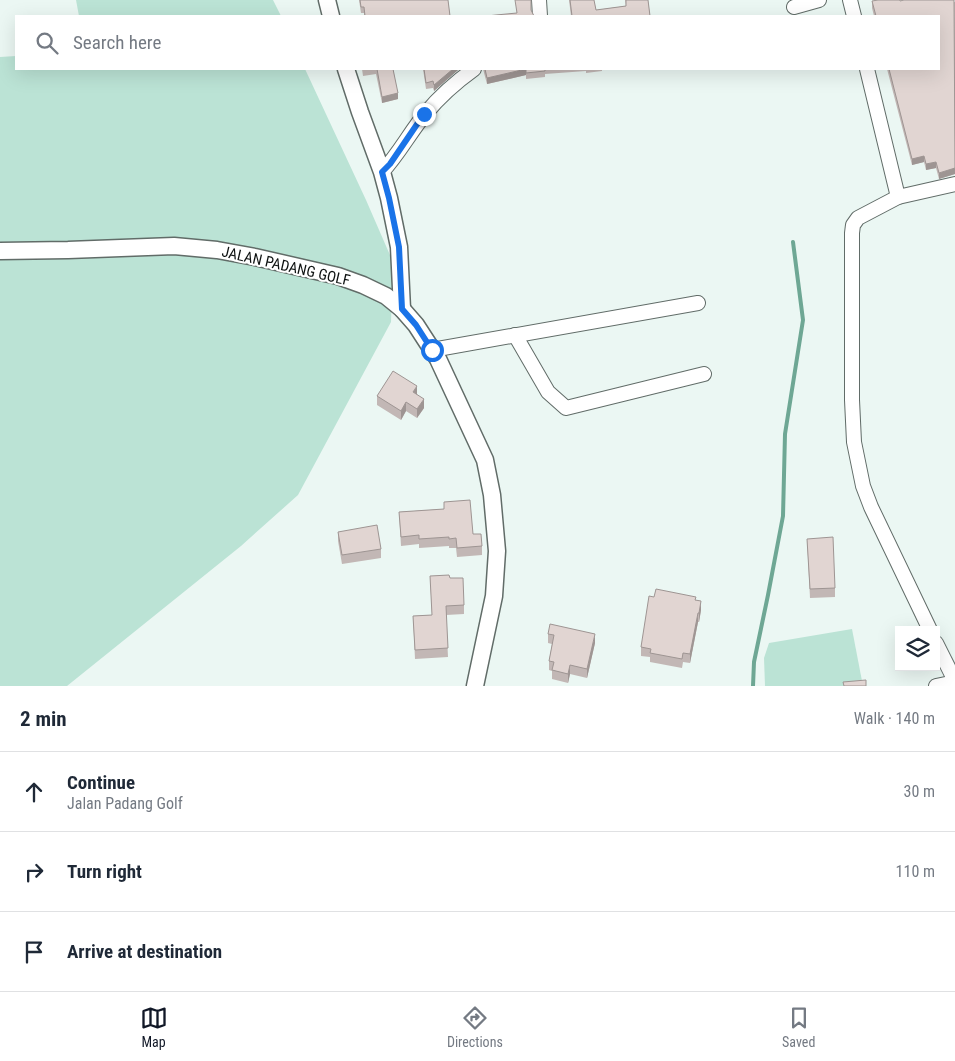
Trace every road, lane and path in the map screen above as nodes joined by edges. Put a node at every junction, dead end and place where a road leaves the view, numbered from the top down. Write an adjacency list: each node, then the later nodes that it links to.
1 (327, 0): 6 (street)
2 (539, 0): 7 (street)
3 (819, 0): 5 (street)
4 (850, 0): 8 (street)
5 (794, 7)
6 (331, 15)
7 (540, 15)
8 (854, 15)
9 (346, 70): 12 (street)
10 (473, 70): 12 (street)
11 (867, 70): 14 (street)
12 (382, 172): 17 (street)
13 (955, 184): 14 (street)
14 (898, 197): 21 (street)
15 (0, 251): 17 (street, JALAN PADANG GOLF)
16 (698, 303): 18 (street)
17 (402, 309): 19 (street, JALAN PADANG GOLF)
18 (515, 335): 19 (street); 20 (street)
19 (432, 350): 24 (street, JALAN PADANG GOLF)
20 (704, 374)
21 (928, 626)
22 (940, 651): 23 (street)
23 (955, 682): 25 (street)
24 (475, 686)
25 (936, 686)

